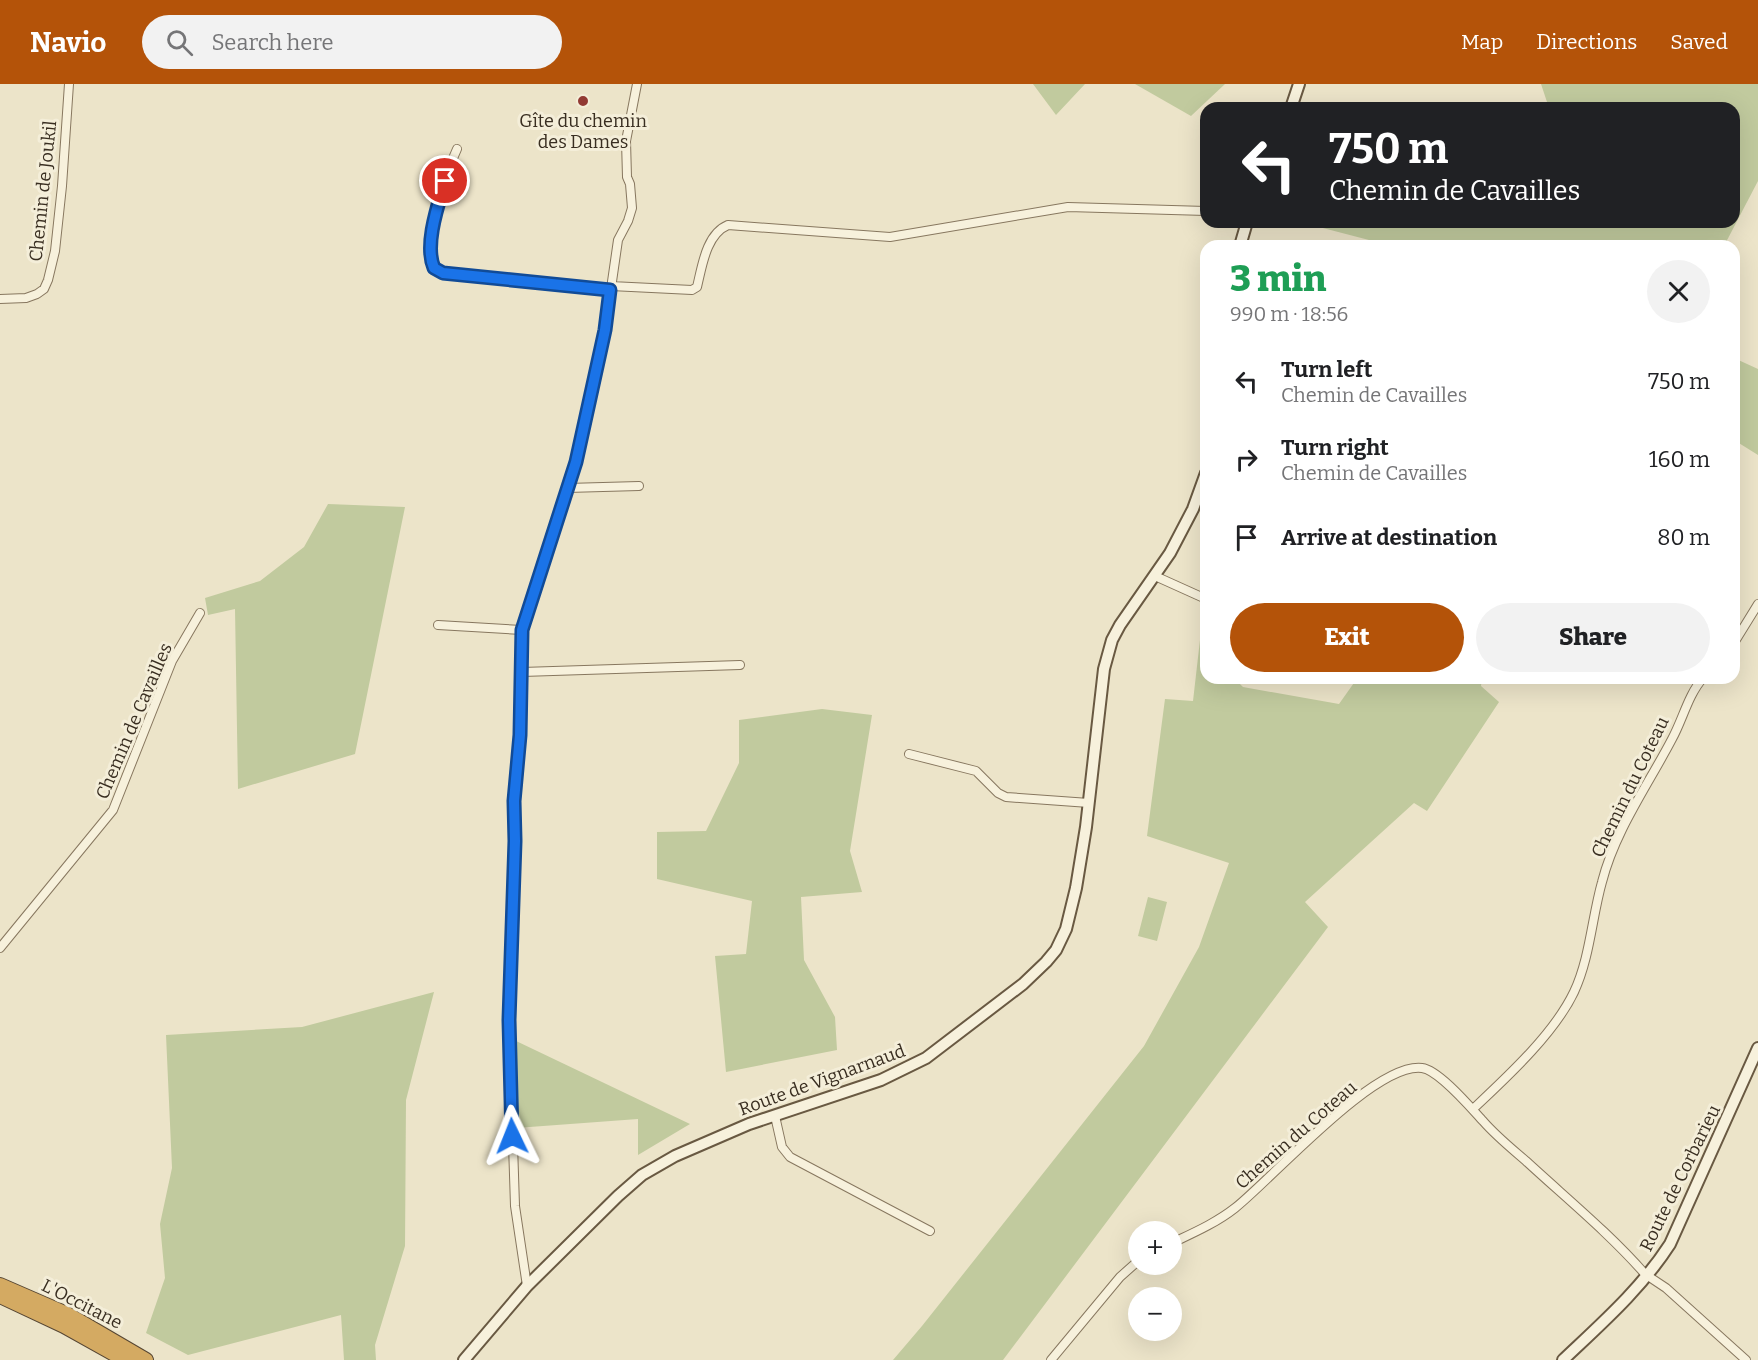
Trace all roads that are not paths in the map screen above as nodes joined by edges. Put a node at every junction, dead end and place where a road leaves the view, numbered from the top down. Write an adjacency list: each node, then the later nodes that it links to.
1 (69, 84): 8 (street, Chemin de Joukil)
2 (636, 84): 7 (street)
3 (1299, 84): 4 (street)
4 (1293, 102)
5 (457, 149): 7 (street)
6 (1200, 210): 7 (street)
7 (610, 288): 10 (street)
8 (0, 299)
9 (639, 486): 10 (street)
10 (567, 488): 17 (street)
11 (1200, 489): 12 (street, Route de Vignarnaud)
12 (1155, 576): 13 (street); 23 (street, Route de Vignarnaud)
13 (1200, 596)
14 (1758, 604): 18 (street)
15 (200, 613): 24 (street, Chemin de Cavailles)
16 (438, 625): 17 (street)
17 (522, 630): 20 (street)
18 (1740, 633)
19 (740, 665): 20 (street)
20 (522, 672): 33 (street)
21 (1699, 684): 26 (street, Chemin du Coteau)
22 (909, 754): 23 (street)
23 (1089, 802): 27 (street, Route de Vignarnaud)
24 (0, 948)
25 (1758, 1048): 31 (street, Route de Corbarieu)
26 (1473, 1109): 29 (street, Chemin du Coteau); 31 (street)
27 (775, 1116): 28 (street); 33 (street, Route de Vignarnaud)
28 (930, 1231)
29 (1182, 1238)
30 (1128, 1270): 38 (street)
31 (1649, 1276): 39 (street, Route de Corbarieu); 40 (street)
32 (0, 1285): 36 (highway, L'Occitane)
33 (527, 1286): 37 (street, Route de Vignarnaud)
34 (0, 1296): 35 (highway, L'Occitane)
35 (125, 1360)
36 (146, 1360)
37 (464, 1360)
38 (1051, 1360)
39 (1563, 1360)
40 (1746, 1360)

